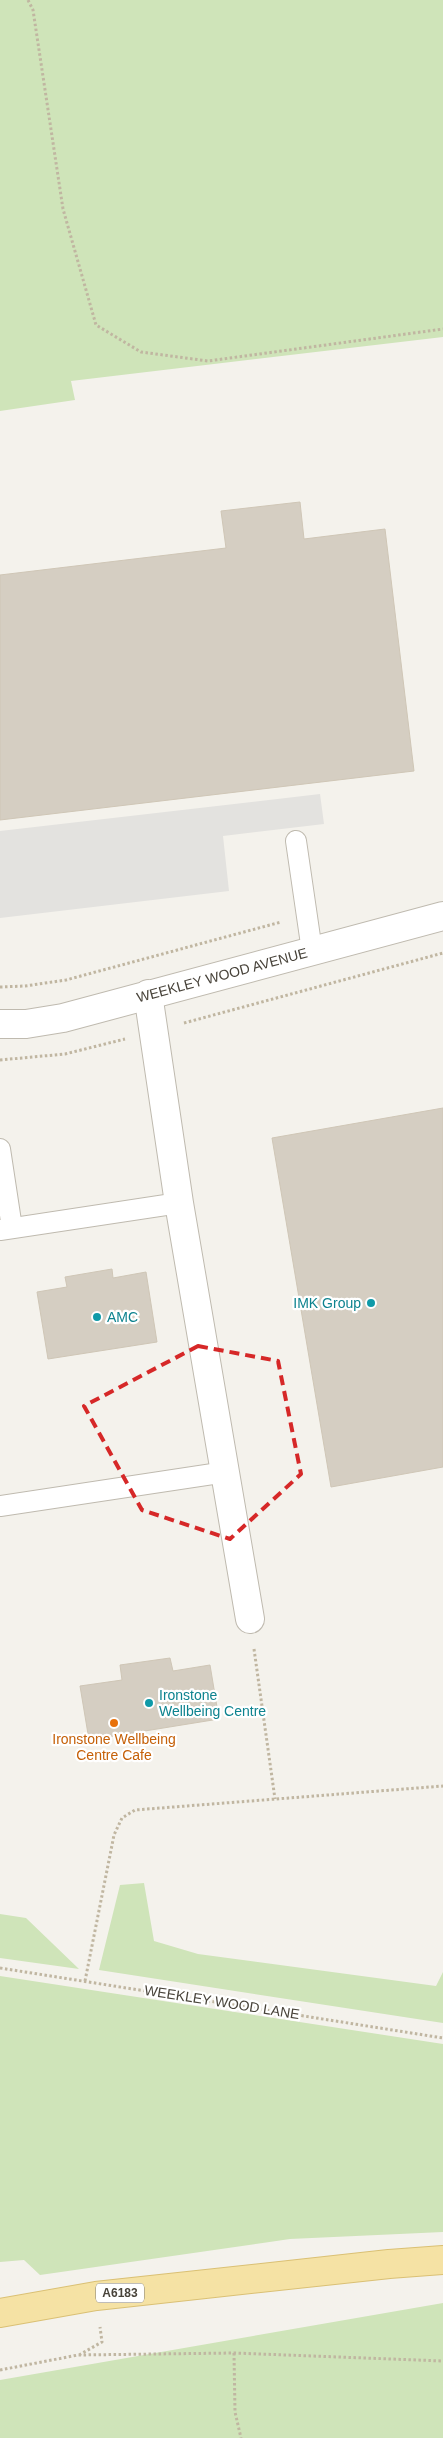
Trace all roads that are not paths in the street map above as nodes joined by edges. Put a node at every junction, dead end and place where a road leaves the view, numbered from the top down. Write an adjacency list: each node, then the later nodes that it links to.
1 (296, 841): 3 (lane)
2 (443, 916): 3 (street, WEEKLEY WOOD AVENUE)
3 (312, 951): 4 (street, WEEKLEY WOOD AVENUE)
4 (148, 994): 5 (street, WEEKLEY WOOD AVENUE); 7 (street)
5 (0, 1024)
6 (0, 1149): 8 (lane)
7 (179, 1203): 8 (lane); 9 (street)
8 (6, 1229)
9 (226, 1472): 10 (lane); 11 (street)
10 (0, 1506)
11 (250, 1619)
12 (443, 2260): 13 (main road, A6183)
13 (0, 2313)

